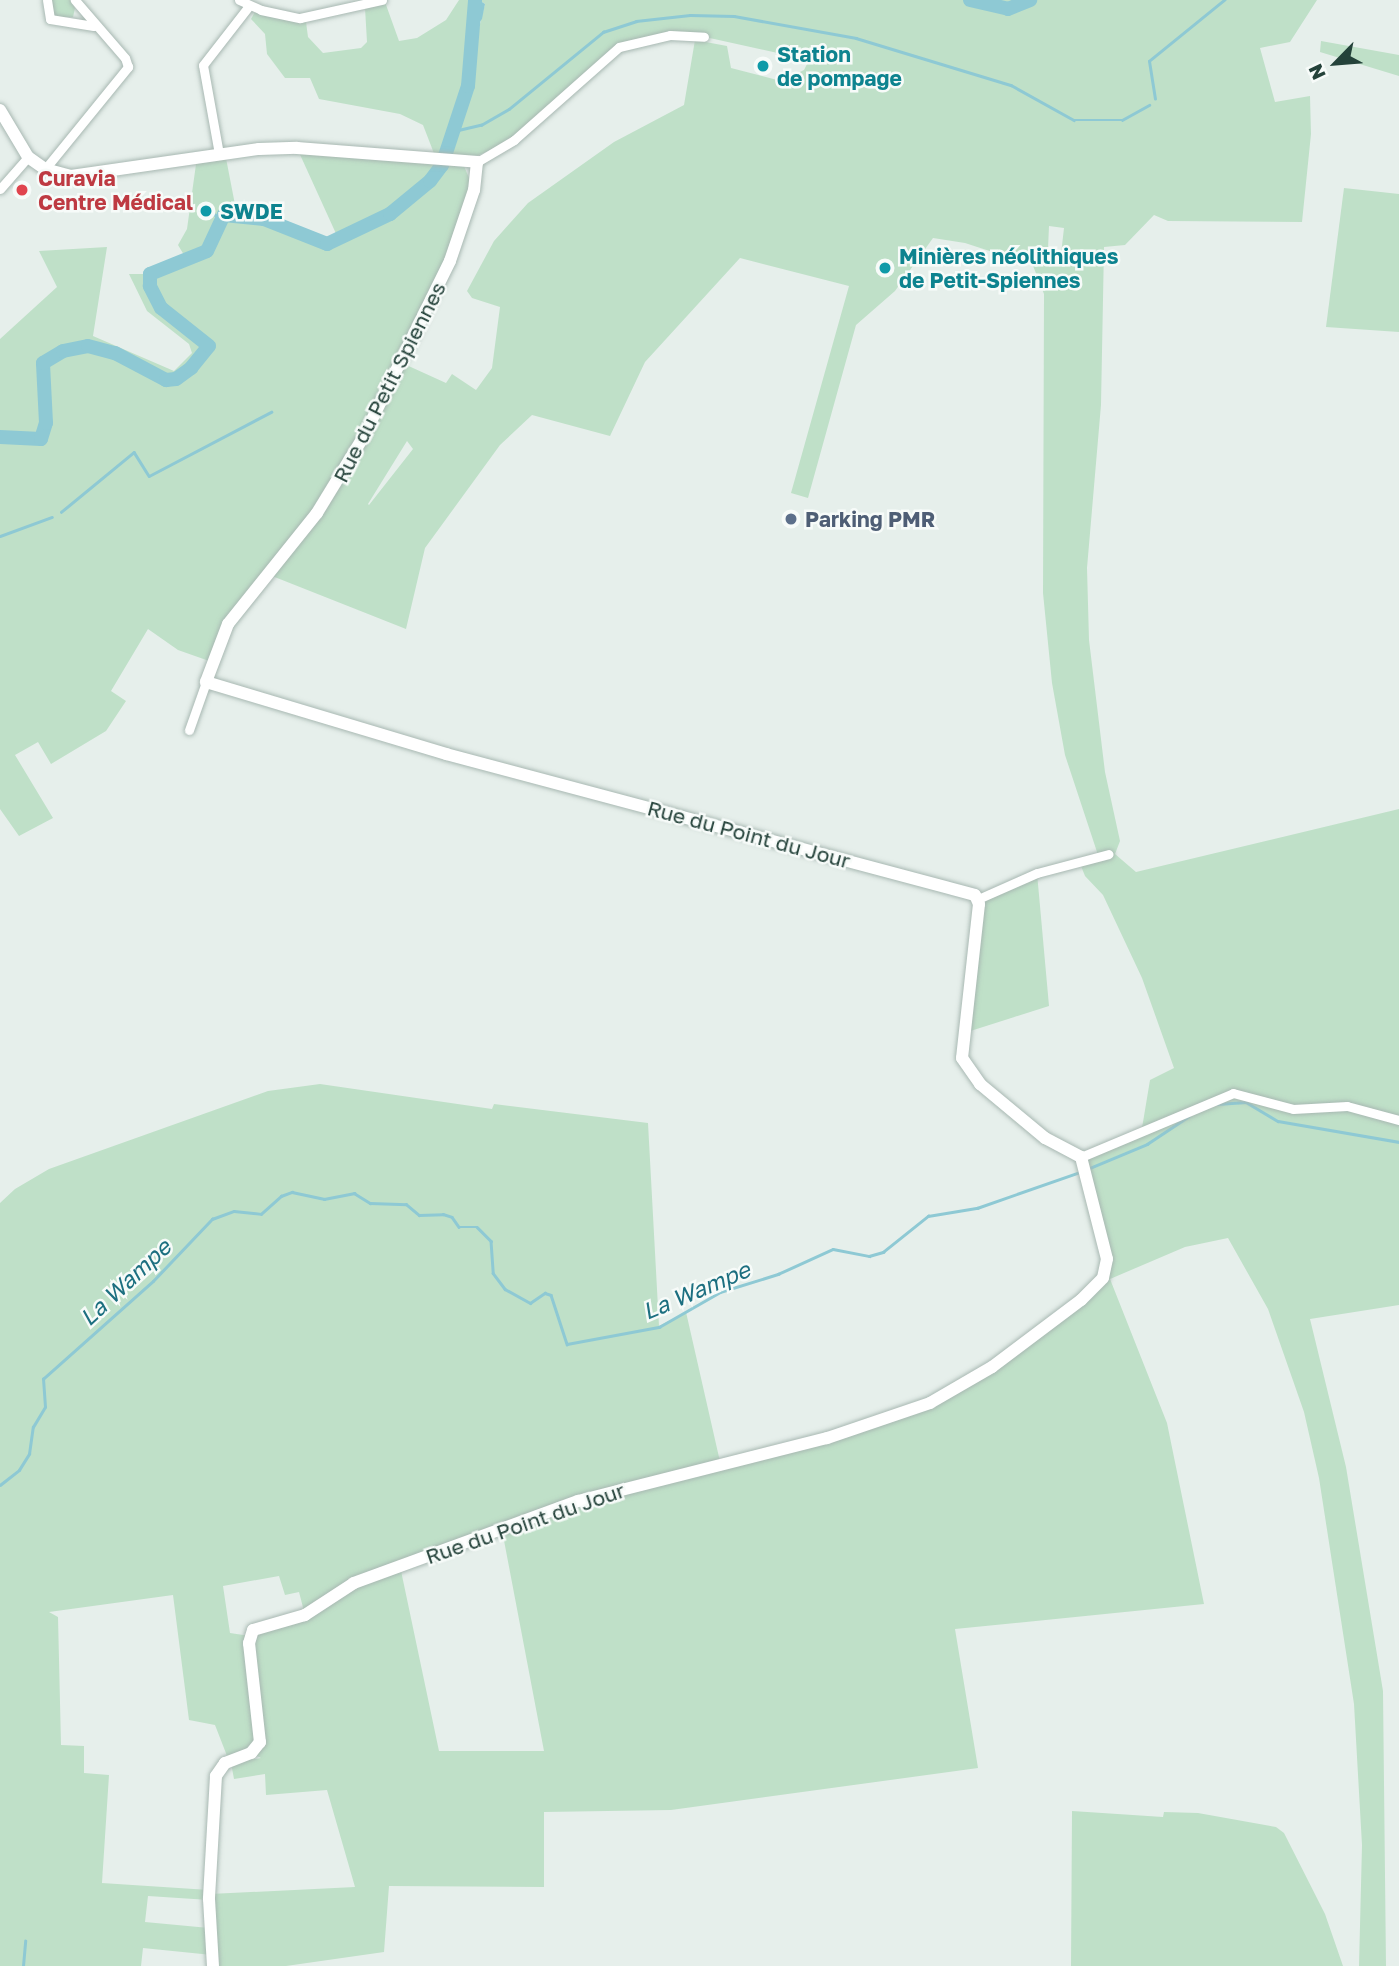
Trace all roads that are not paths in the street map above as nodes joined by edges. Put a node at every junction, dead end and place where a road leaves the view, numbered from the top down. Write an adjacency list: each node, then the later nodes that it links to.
1 (47, 0): 6 (street)
2 (75, 0): 6 (street)
3 (239, 0): 5 (street)
4 (382, 0): 5 (street)
5 (249, 6): 9 (street)
6 (93, 26): 12 (street)
7 (704, 37): 11 (street)
8 (0, 110): 10 (street)
9 (219, 154): 11 (street); 12 (street)
10 (27, 157): 12 (street); 13 (street)
11 (477, 162): 14 (street, Rue du Petit Spiennes)
12 (45, 169)
13 (0, 189)
14 (206, 682): 15 (street, Rue du Petit Spiennes); 17 (street, Rue du Point du Jour)
15 (189, 730)
16 (1109, 854): 17 (street)
17 (978, 899): 19 (street)
18 (1399, 1120): 19 (street)
19 (1082, 1161): 20 (street, Rue du Point du Jour)
20 (213, 1966)

